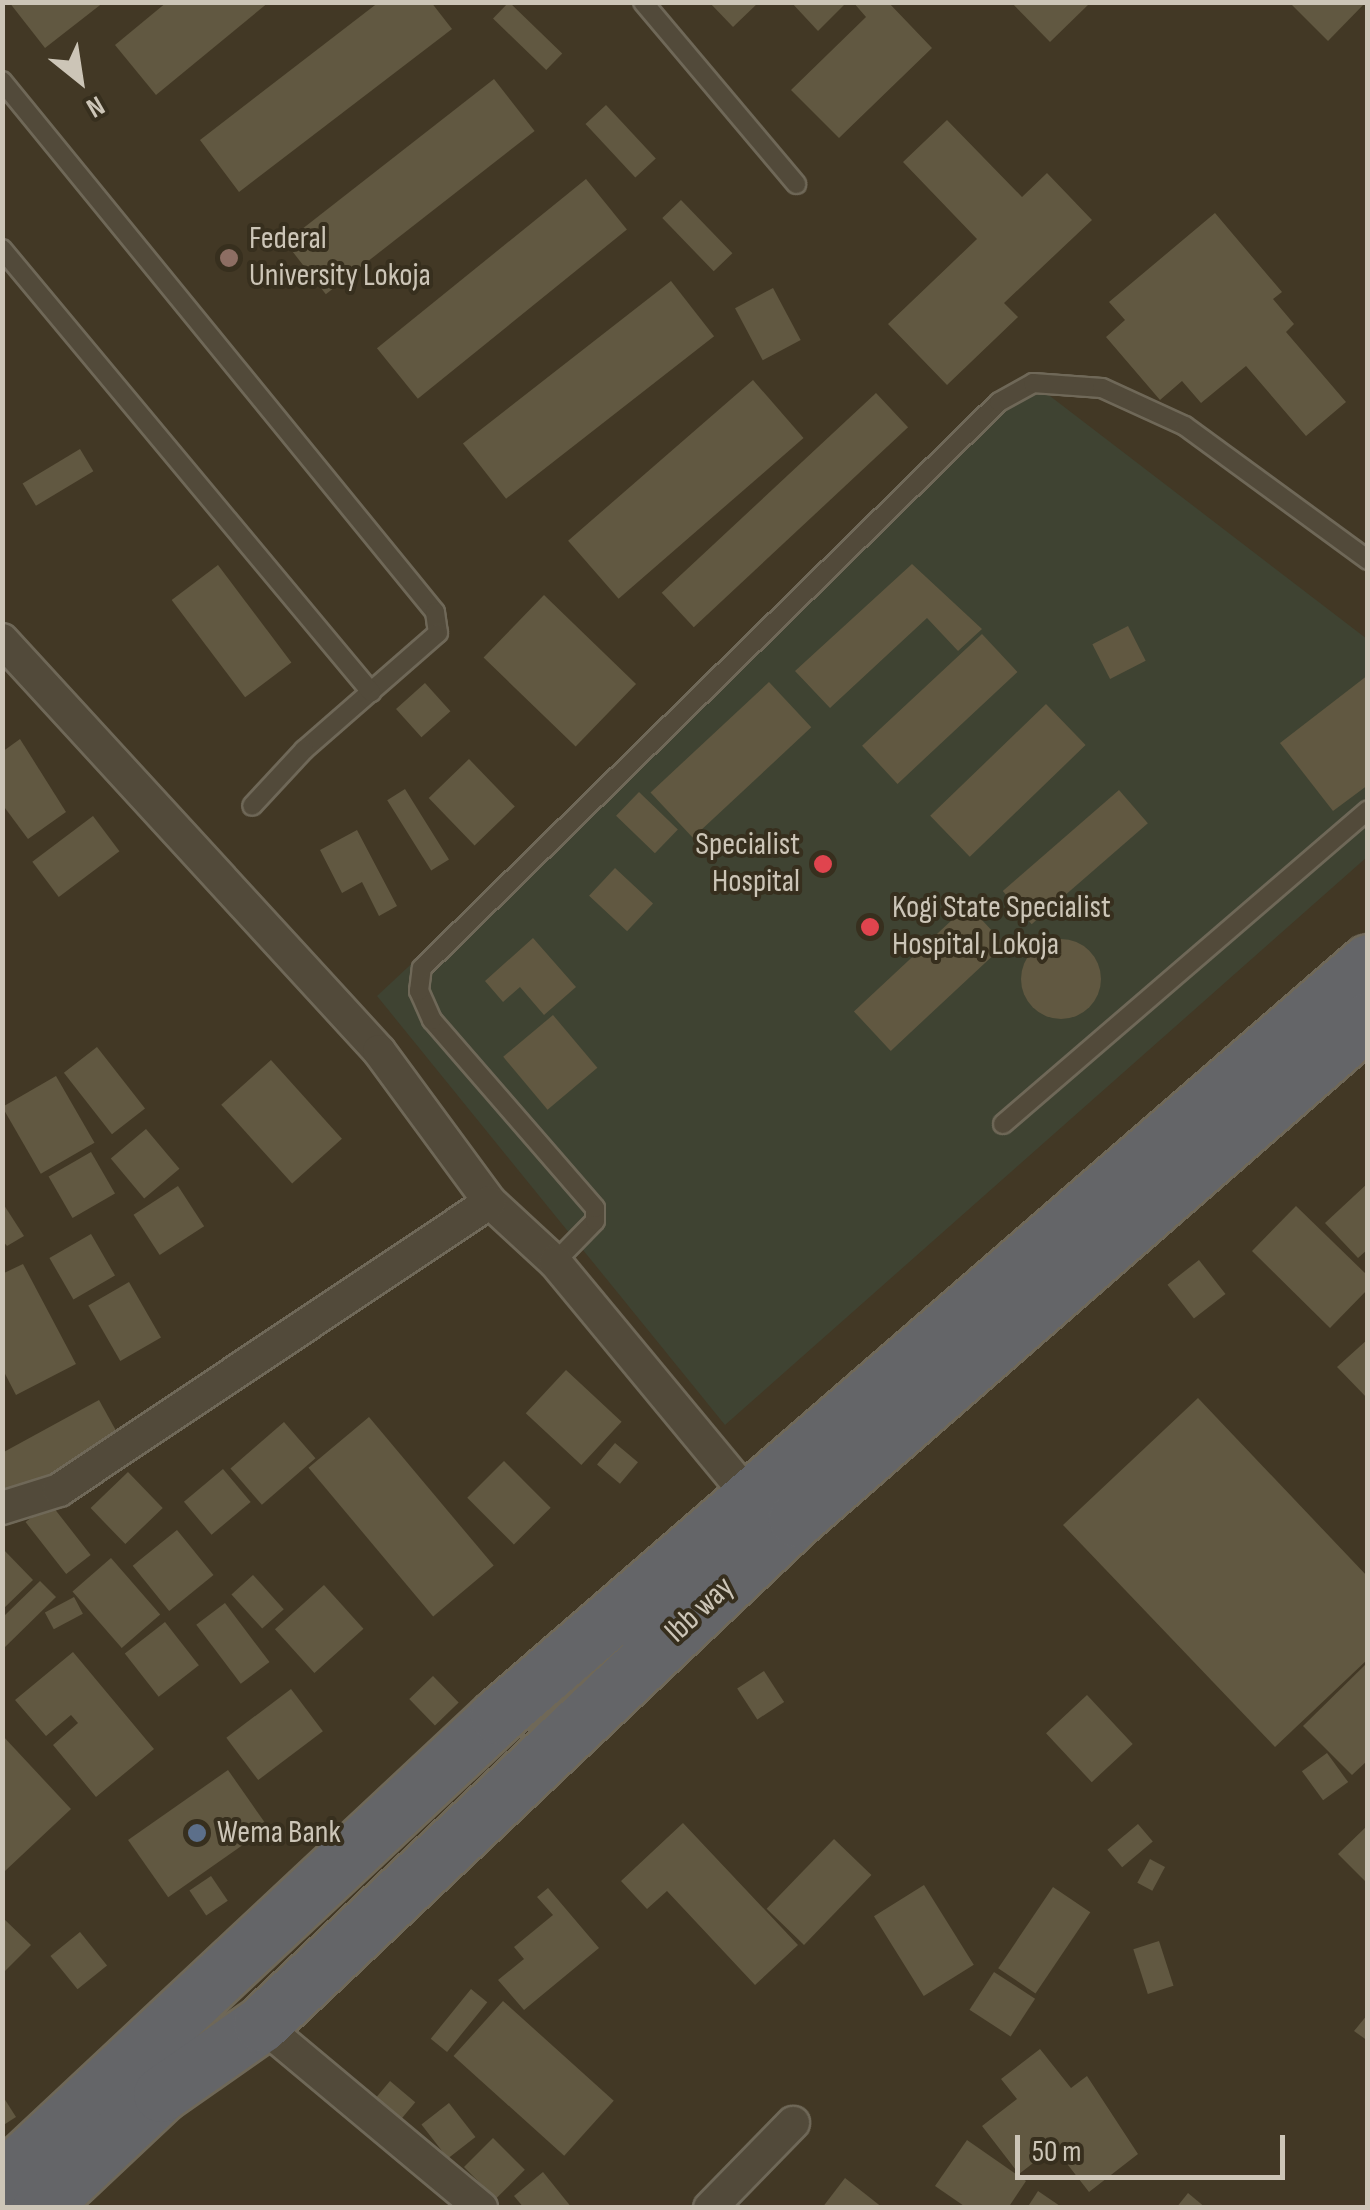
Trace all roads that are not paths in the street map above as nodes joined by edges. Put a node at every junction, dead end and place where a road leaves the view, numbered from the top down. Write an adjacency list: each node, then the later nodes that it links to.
1 (643, 2): 3 (lane)
2 (2, 81): 7 (lane)
3 (796, 184)
4 (2, 249): 7 (lane)
5 (1368, 560): 14 (lane)
6 (2, 640): 13 (street)
7 (371, 692): 8 (lane)
8 (252, 806)
9 (1368, 810): 12 (lane)
10 (1368, 962): 15 (highway)
11 (1368, 1020): 17 (highway, Ibb way)
12 (1003, 1124)
13 (490, 1202): 14 (street); 16 (street)
14 (555, 1262): 15 (street)
15 (748, 1496): 19 (highway)
16 (2, 1508)
17 (260, 2024): 20 (highway, Ibb way); 21 (street)
18 (794, 2122): 22 (street)
19 (2, 2180)
20 (40, 2208)
21 (481, 2208)
22 (710, 2208)

